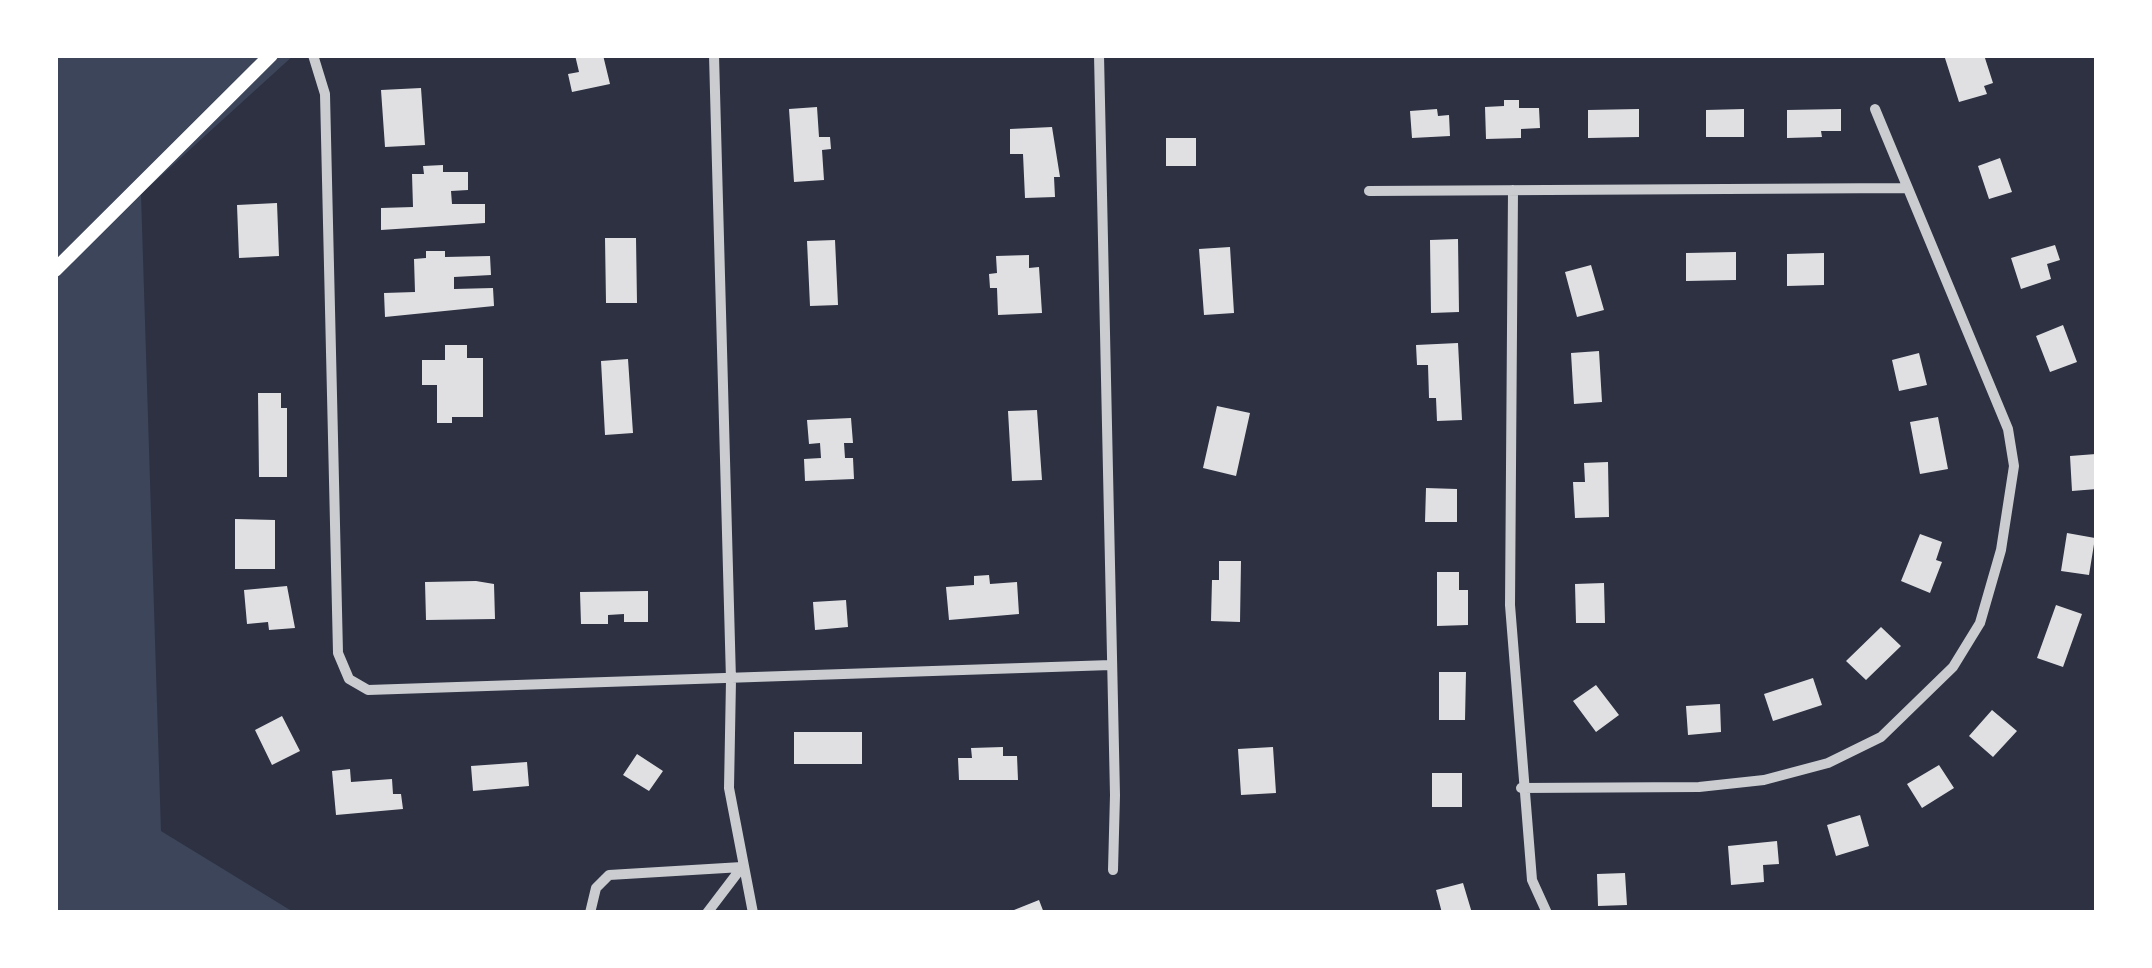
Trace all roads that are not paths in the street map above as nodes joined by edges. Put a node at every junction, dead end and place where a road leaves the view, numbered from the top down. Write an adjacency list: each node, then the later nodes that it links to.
1 (271, 55): 9 (main road)
2 (314, 55): 11 (street)
3 (714, 55): 11 (street)
4 (1098, 55): 10 (street)
5 (1874, 109): 6 (street)
6 (1906, 188): 8 (street); 12 (street)
7 (1369, 190): 8 (street)
8 (1513, 190): 12 (street)
9 (55, 270)
10 (1110, 665): 11 (street); 14 (street)
11 (731, 680): 13 (street)
12 (1522, 788): 18 (street)
13 (742, 867): 15 (street); 16 (street); 17 (street)
14 (1113, 870)
15 (590, 913)
16 (707, 913)
17 (753, 913)
18 (1547, 913)

